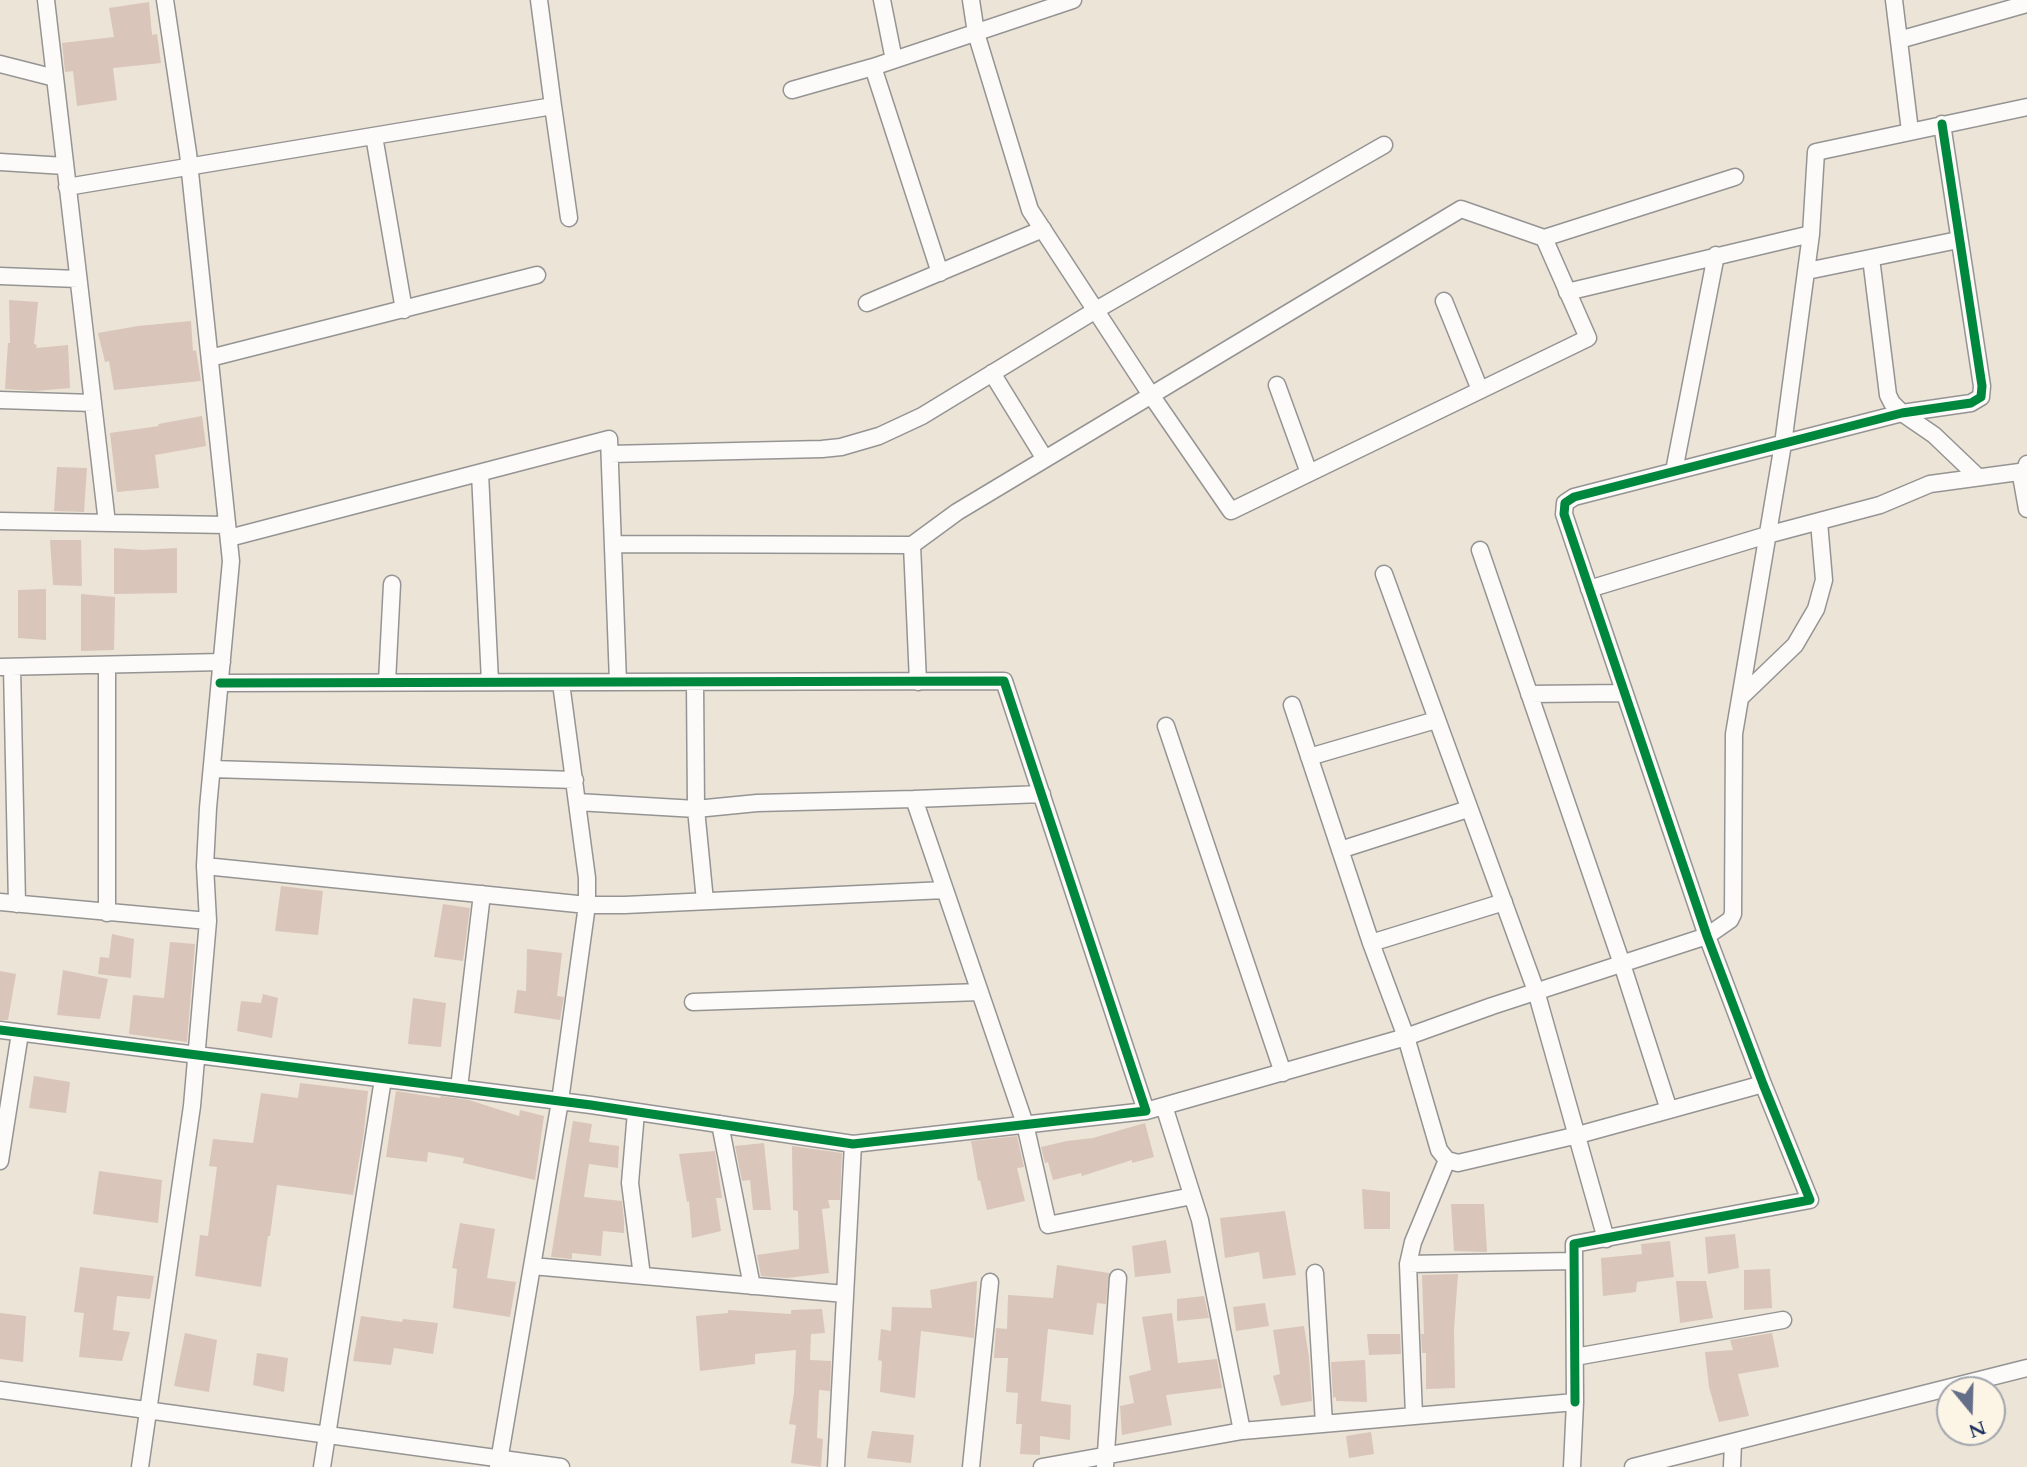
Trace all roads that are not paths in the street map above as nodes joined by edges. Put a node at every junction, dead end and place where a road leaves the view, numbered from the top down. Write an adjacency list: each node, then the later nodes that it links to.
1 (46, 0): 14 (street)
2 (165, 0): 24 (street)
3 (539, 0): 16 (street)
4 (881, 0): 11 (street)
5 (971, 0): 9 (street)
6 (1894, 0): 10 (street)
7 (1064, 2): 9 (street)
8 (2023, 5): 10 (street)
9 (976, 33): 11 (street); 28 (street)
10 (1899, 40): 19 (street)
11 (894, 60): 13 (street)
12 (0, 64): 14 (street)
13 (873, 67): 15 (street); 35 (street)
14 (55, 78): 23 (street)
15 (792, 90)
16 (553, 106): 20 (street); 27 (street)
17 (2027, 107): 18 (street)
18 (1942, 124): 19 (street); 31 (street)
19 (1910, 131): 29 (street)
20 (374, 136): 24 (street); 42 (street)
21 (1384, 145): 43 (street)
22 (0, 162): 23 (street)
23 (65, 166): 26 (street)
24 (189, 168): 26 (street); 44 (street)
25 (1735, 177): 30 (street)
26 (67, 187): 38 (street)
27 (569, 218)
28 (1043, 229): 35 (street); 43 (street)
29 (1811, 234): 32 (street); 34 (street)
30 (1544, 238): 39 (street); 48 (street)
31 (1958, 240): 33 (street); 51 (street)
32 (1716, 255): 39 (street); 56 (street)
33 (1871, 258): 34 (street); 51 (street)
34 (1807, 271): 52 (street)
35 (940, 272): 41 (street)
36 (537, 275): 42 (street)
37 (0, 276): 38 (street)
38 (78, 279): 50 (street)
39 (1567, 292): 47 (street)
40 (1444, 301): 47 (street)
41 (867, 303)
42 (404, 310): 44 (street)
43 (1096, 310): 45 (street); 48 (street)
44 (210, 358): 64 (street)
45 (992, 373): 53 (street); 54 (street)
46 (1277, 385): 58 (street)
47 (1480, 390): 58 (street)
48 (1151, 396): 54 (street); 58 (street)
49 (0, 400): 50 (street)
50 (93, 403): 63 (street)
51 (1902, 413): 52 (street); 59 (street)
52 (1783, 444): 56 (street); 65 (street)
53 (610, 454): 57 (street); 66 (street)
54 (1045, 459): 67 (street)
55 (2026, 469): 59 (street); 60 (street)
56 (1674, 471): 71 (street)
57 (480, 472): 64 (street); 77 (street)
58 (1310, 473)
59 (1978, 477): 62 (street)
60 (2027, 509)
61 (0, 522): 63 (street)
62 (1819, 522): 65 (street); 84 (street)
63 (107, 523): 64 (street)
64 (228, 532): 72 (street)
65 (1767, 535): 71 (street); 84 (street)
66 (613, 544): 67 (street); 78 (street)
67 (912, 545): 80 (street)
68 (1480, 550): 83 (street)
69 (1384, 574): 86 (street)
70 (392, 584): 76 (street)
71 (1589, 589): 82 (street)
72 (222, 662): 73 (street); 75 (street)
73 (107, 665): 74 (street); 105 (street)
74 (6, 667): 103 (street)
75 (220, 682): 76 (street); 89 (street)
76 (387, 682): 77 (street)
77 (490, 682): 81 (street)
78 (618, 682): 79 (street); 81 (street)
79 (695, 682): 80 (street); 94 (street)
80 (918, 682): 91 (street)
81 (561, 684): 90 (street)
82 (1624, 693): 83 (street); 107 (street)
83 (1530, 694): 109 (street)
84 (1740, 698): 107 (street)
85 (1292, 705): 88 (street)
86 (1436, 720): 88 (street); 95 (street)
87 (1166, 726): 117 (street)
88 (1309, 757): 96 (street)
89 (212, 769): 90 (street); 97 (street)
90 (575, 780): 93 (street)
91 (1042, 794): 92 (street); 124 (street)
92 (914, 799): 94 (street); 98 (street)
93 (577, 802): 94 (street); 104 (street)
94 (696, 809): 100 (street)
95 (1468, 809): 96 (street); 102 (street)
96 (1340, 850): 108 (street)
97 (205, 866): 99 (street); 106 (street)
98 (945, 890): 100 (street); 111 (street)
99 (482, 894): 104 (street); 120 (street)
100 (705, 901): 104 (street)
101 (0, 902): 103 (street)
102 (1504, 902): 108 (street); 110 (street)
103 (17, 904): 105 (street)
104 (587, 905): 121 (street)
105 (107, 913): 106 (street)
106 (208, 921): 116 (street)
107 (1707, 936): 109 (street); 119 (street)
108 (1371, 943): 115 (street)
109 (1622, 964): 110 (street); 123 (street)
110 (1536, 991): 115 (street); 129 (street)
111 (980, 992): 112 (street); 127 (street)
112 (693, 1002)
113 (0, 1030): 114 (street)
114 (20, 1032): 116 (street); 128 (street)
115 (1406, 1037): 117 (street); 131 (street)
116 (195, 1055): 118 (street); 149 (street)
117 (1283, 1073): 122 (street)
118 (383, 1079): 120 (street); 153 (street)
119 (1763, 1084): 123 (street); 134 (street)
120 (459, 1088): 121 (street)
121 (560, 1101): 125 (street); 137 (street)
122 (1164, 1106): 124 (street); 133 (street)
123 (1669, 1110): 129 (street)
124 (1146, 1111): 127 (street)
125 (636, 1112): 126 (street); 139 (street)
126 (720, 1124): 130 (street); 142 (street)
127 (1025, 1125): 130 (street); 133 (street)
128 (2, 1134): 132 (street)
129 (1578, 1135): 131 (street); 134 (street)
130 (853, 1144): 143 (street)
131 (1447, 1160): 136 (street)
132 (0, 1161)
133 (1192, 1195): 152 (street)
134 (1606, 1238): 135 (street)
135 (1574, 1261): 136 (street); 145 (street)
136 (1408, 1264): 150 (street)
137 (532, 1266): 139 (street); 156 (street)
138 (1315, 1273): 151 (street)
139 (642, 1276): 142 (street)
140 (1118, 1278): 155 (street)
141 (990, 1282): 161 (street)
142 (752, 1286): 143 (street)
143 (845, 1294): 160 (street)
144 (1783, 1320): 145 (street)
145 (1575, 1357): 148 (street)
146 (2027, 1368): 154 (street)
147 (0, 1390): 149 (street)
148 (1574, 1402): 150 (street); 163 (street)
149 (149, 1410): 153 (street); 157 (street)
150 (1415, 1416): 151 (street)
151 (1324, 1424): 152 (street)
152 (1242, 1431): 155 (street)
153 (327, 1435): 156 (street); 158 (street)
154 (1732, 1442): 164 (street); 165 (street)
155 (1105, 1461): 162 (street)
156 (499, 1463): 159 (street)
157 (140, 1467)
158 (322, 1467)
159 (561, 1467)
160 (836, 1467)
161 (971, 1467)
162 (1042, 1467)
163 (1572, 1467)
164 (1633, 1467)
165 (1732, 1467)

